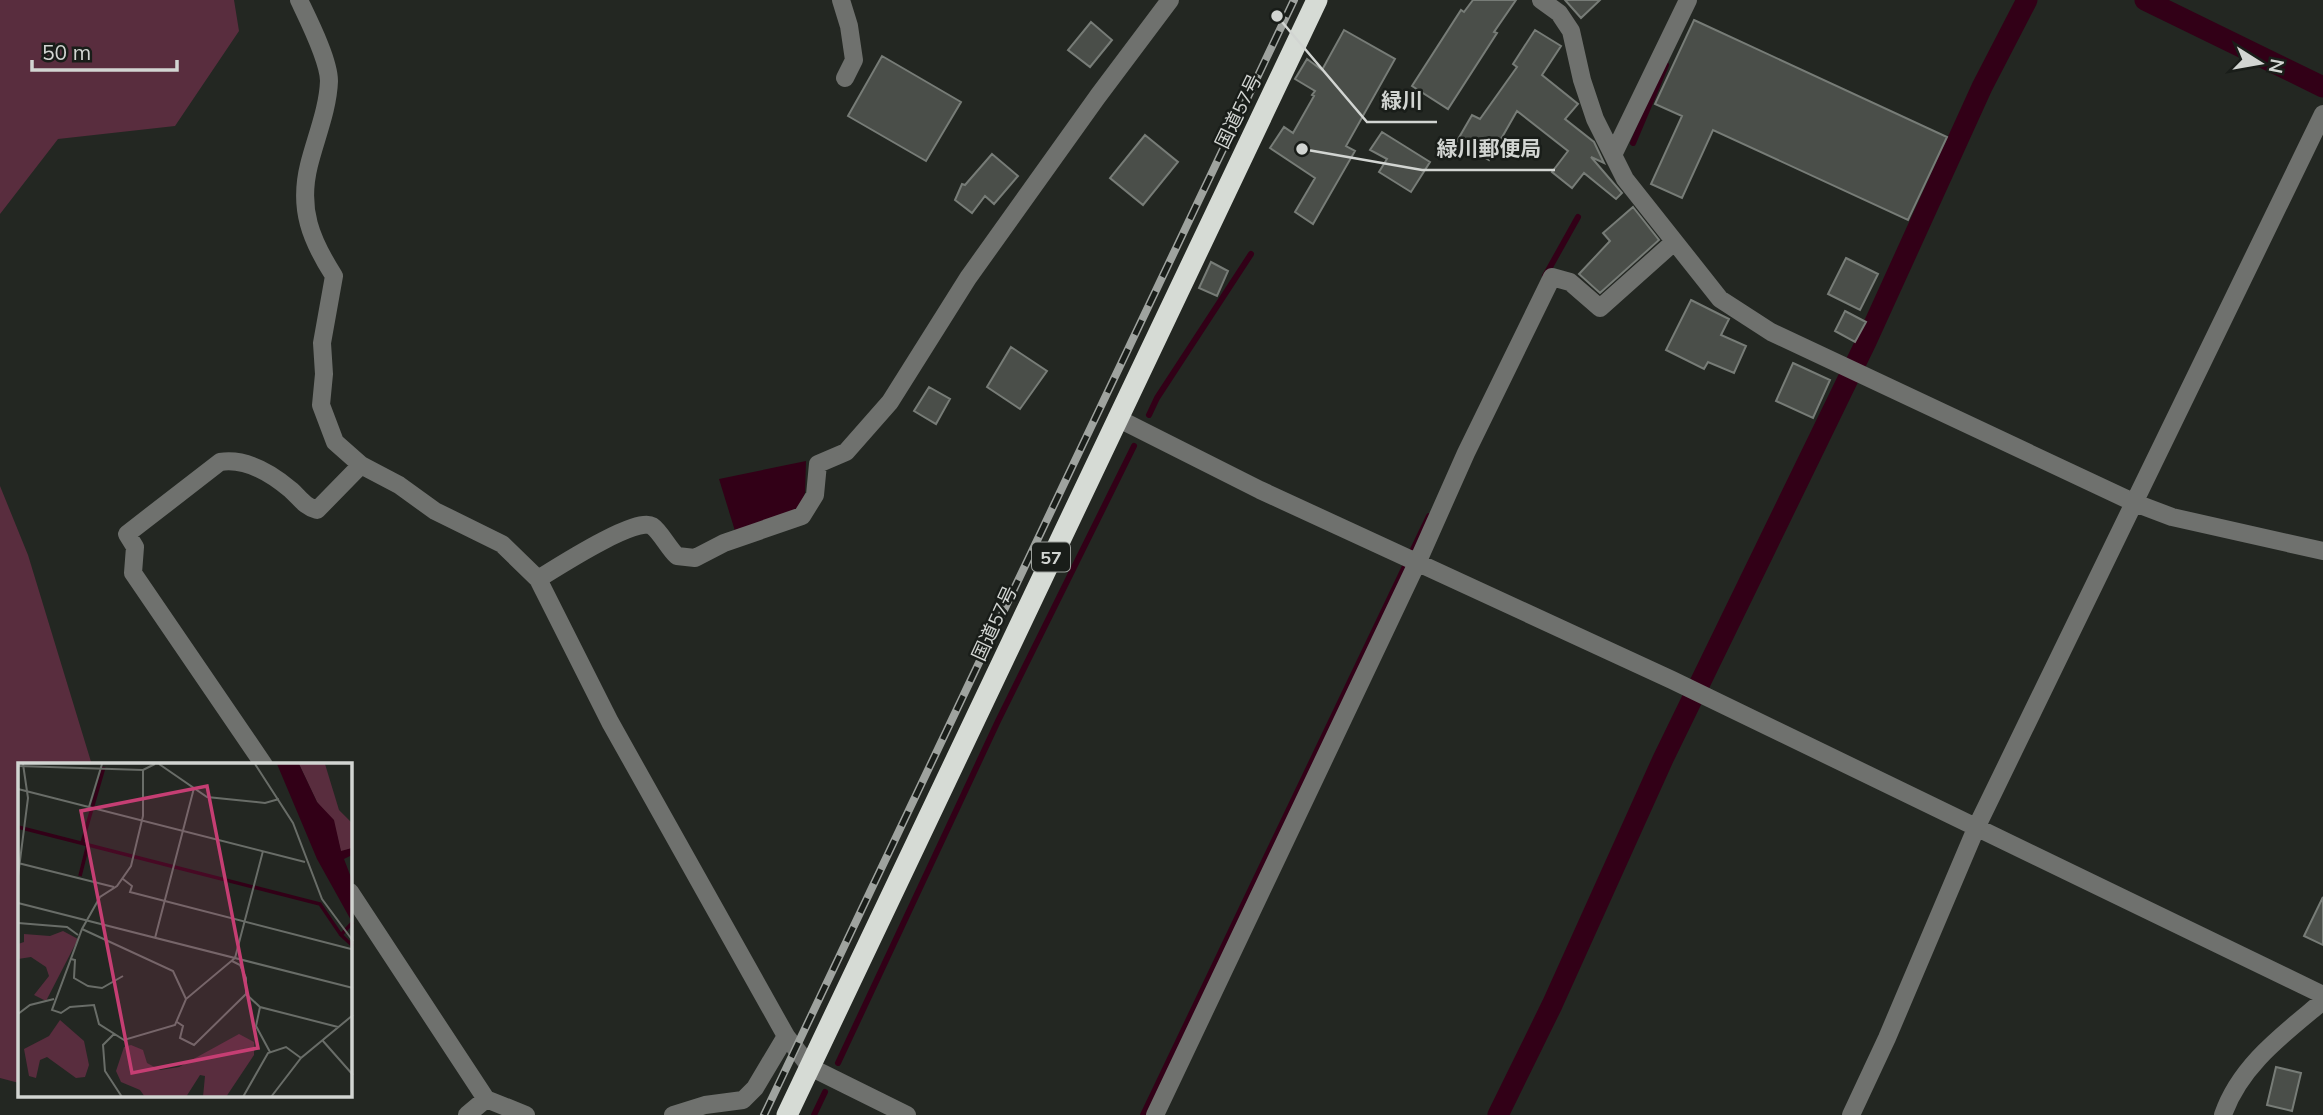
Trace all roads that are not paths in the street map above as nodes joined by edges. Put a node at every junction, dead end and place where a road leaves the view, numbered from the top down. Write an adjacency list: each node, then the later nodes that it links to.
1 (299, 0): 12 (street)
2 (841, 0): 7 (street)
3 (1170, 0): 16 (street)
4 (1317, 0): 11 (highway, 国道57号 / 57)
5 (1541, 0): 9 (street)
6 (1688, 0): 9 (street)
7 (845, 78)
8 (2323, 114): 13 (street)
9 (1613, 155): 10 (street)
10 (1674, 242): 13 (street); 15 (street)
11 (1117, 418): 15 (street); 23 (highway, 国道57号 / 57)
12 (361, 465): 16 (street); 17 (street)
13 (2134, 503): 14 (street); 18 (street)
14 (2323, 551)
15 (1418, 561): 18 (street); 30 (street)
16 (538, 579): 22 (street)
17 (263, 763)
18 (1977, 826): 20 (street); 31 (street)
19 (352, 895): 24 (street)
20 (2323, 995)
21 (2323, 1000): 32 (street)
22 (786, 1036): 23 (street); 27 (street)
23 (810, 1067): 28 (highway, 国道57号 / 57); 29 (street)
24 (486, 1099): 25 (street); 26 (street)
25 (467, 1115)
26 (527, 1115)
27 (673, 1115)
28 (787, 1115)
29 (906, 1115)
30 (1155, 1115)
31 (1851, 1115)
32 (2223, 1115)

